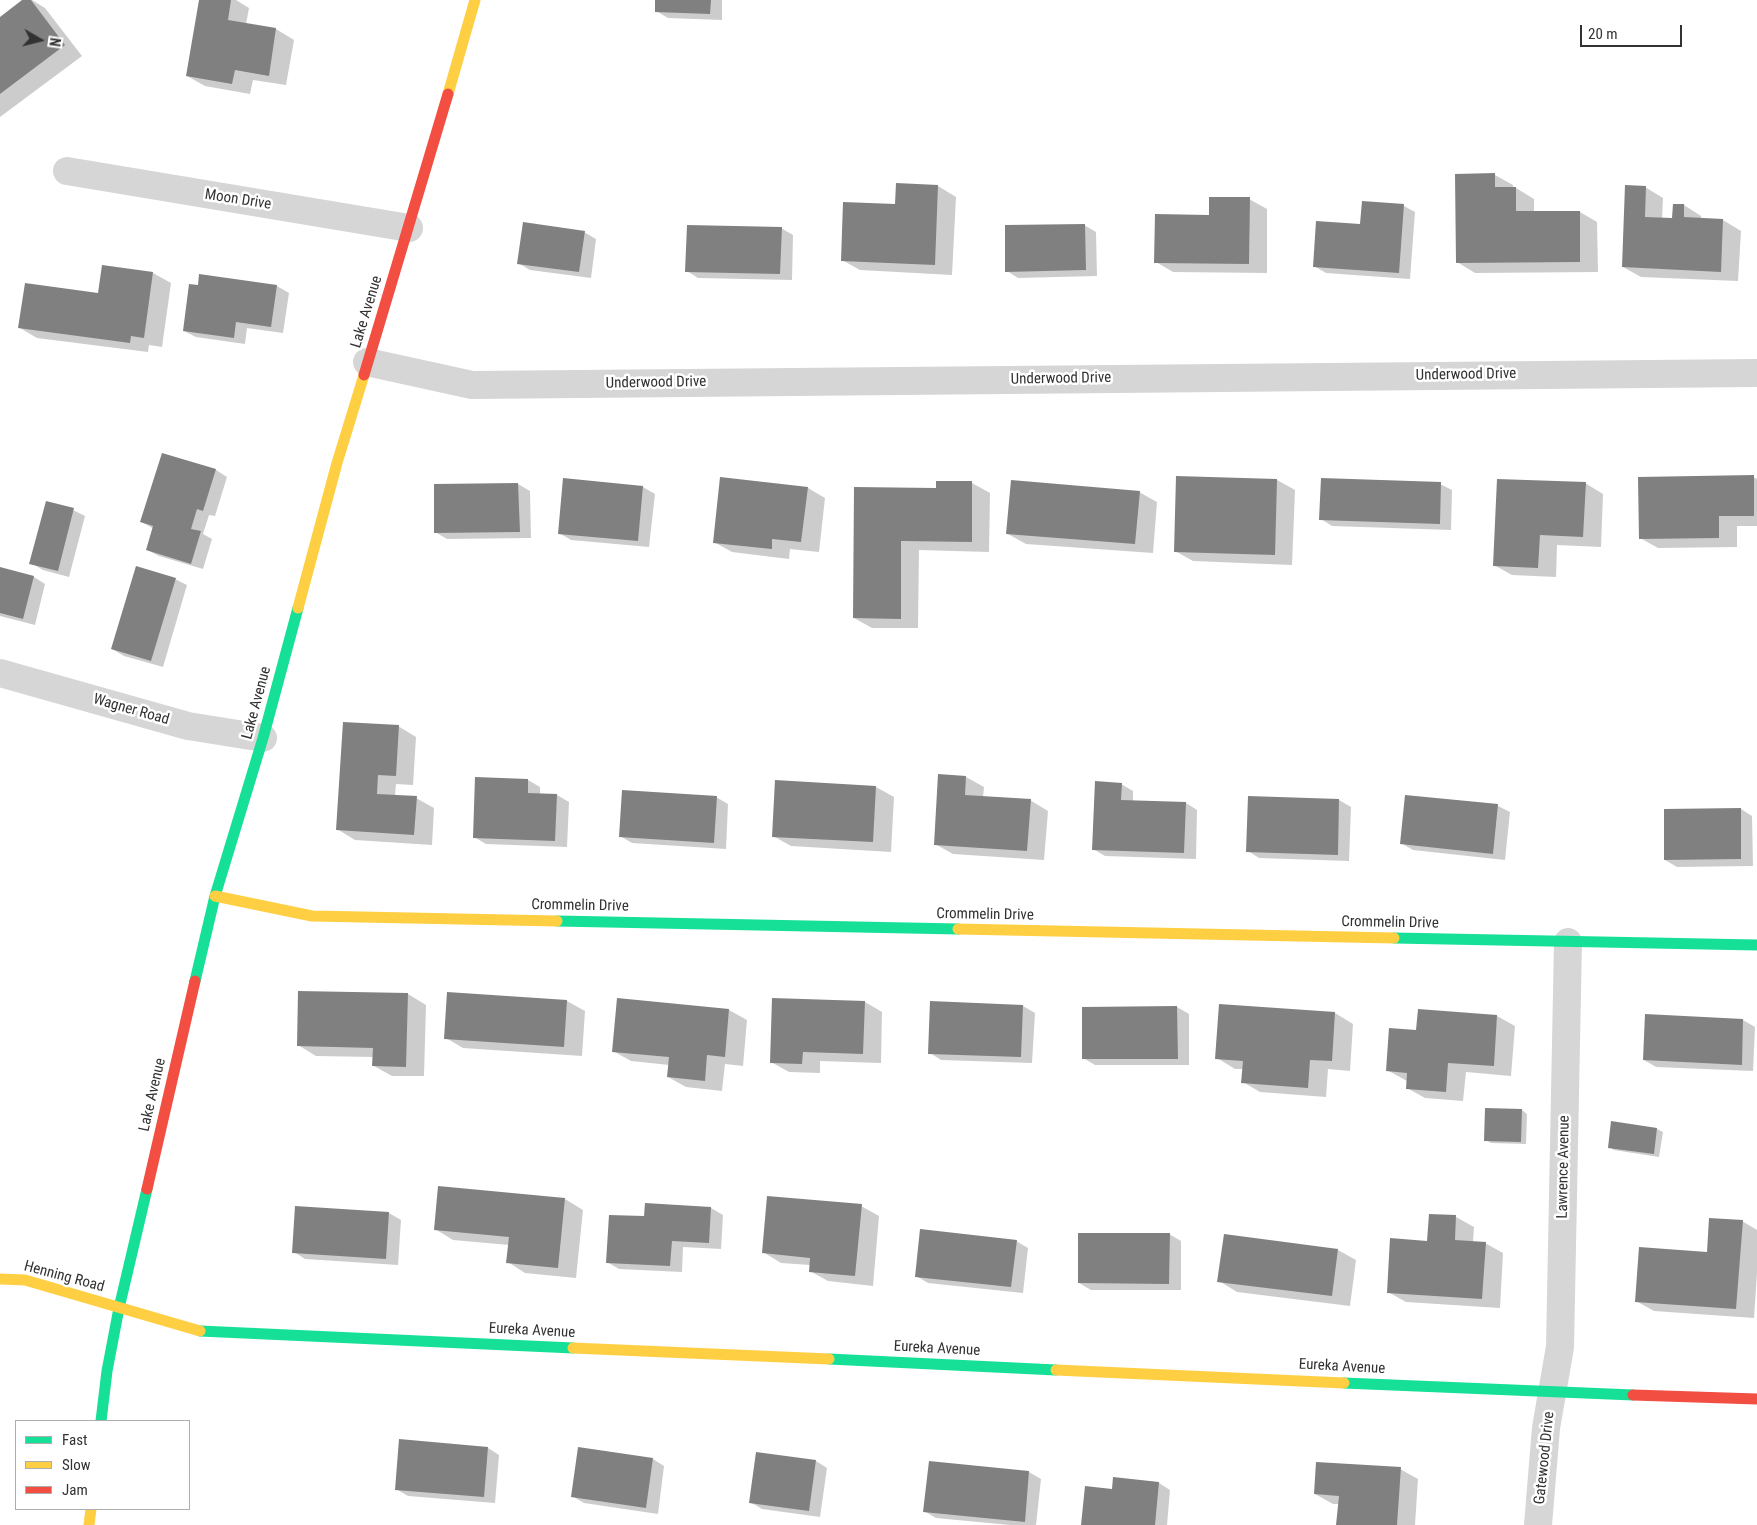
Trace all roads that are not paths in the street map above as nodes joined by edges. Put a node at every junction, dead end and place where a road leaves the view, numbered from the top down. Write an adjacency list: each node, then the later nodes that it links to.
1 (475, 0): 3 (street, Lake Avenue)
2 (67, 171): 3 (street, Moon Drive)
3 (409, 228): 4 (street, Lake Avenue)
4 (367, 362): 5 (street, Underwood Drive); 7 (street, Lake Avenue)
5 (1757, 372)
6 (0, 673): 7 (street, Wagner Road)
7 (263, 738): 8 (street, Lake Avenue)
8 (215, 896): 9 (street, Crommelin Drive); 12 (street, Lake Avenue)
9 (1568, 942): 10 (street, Crommelin Drive); 13 (street, Lawrence Avenue)
10 (1757, 945)
11 (0, 1278): 12 (street, Henning Road)
12 (119, 1308): 13 (street, Eureka Avenue); 15 (street, Lake Avenue)
13 (1552, 1392): 14 (street, Eureka Avenue); 18 (street, Gatewood Drive)
14 (1757, 1399)
15 (101, 1420)
16 (91, 1510): 17 (street)
17 (89, 1525)
18 (1538, 1525)

